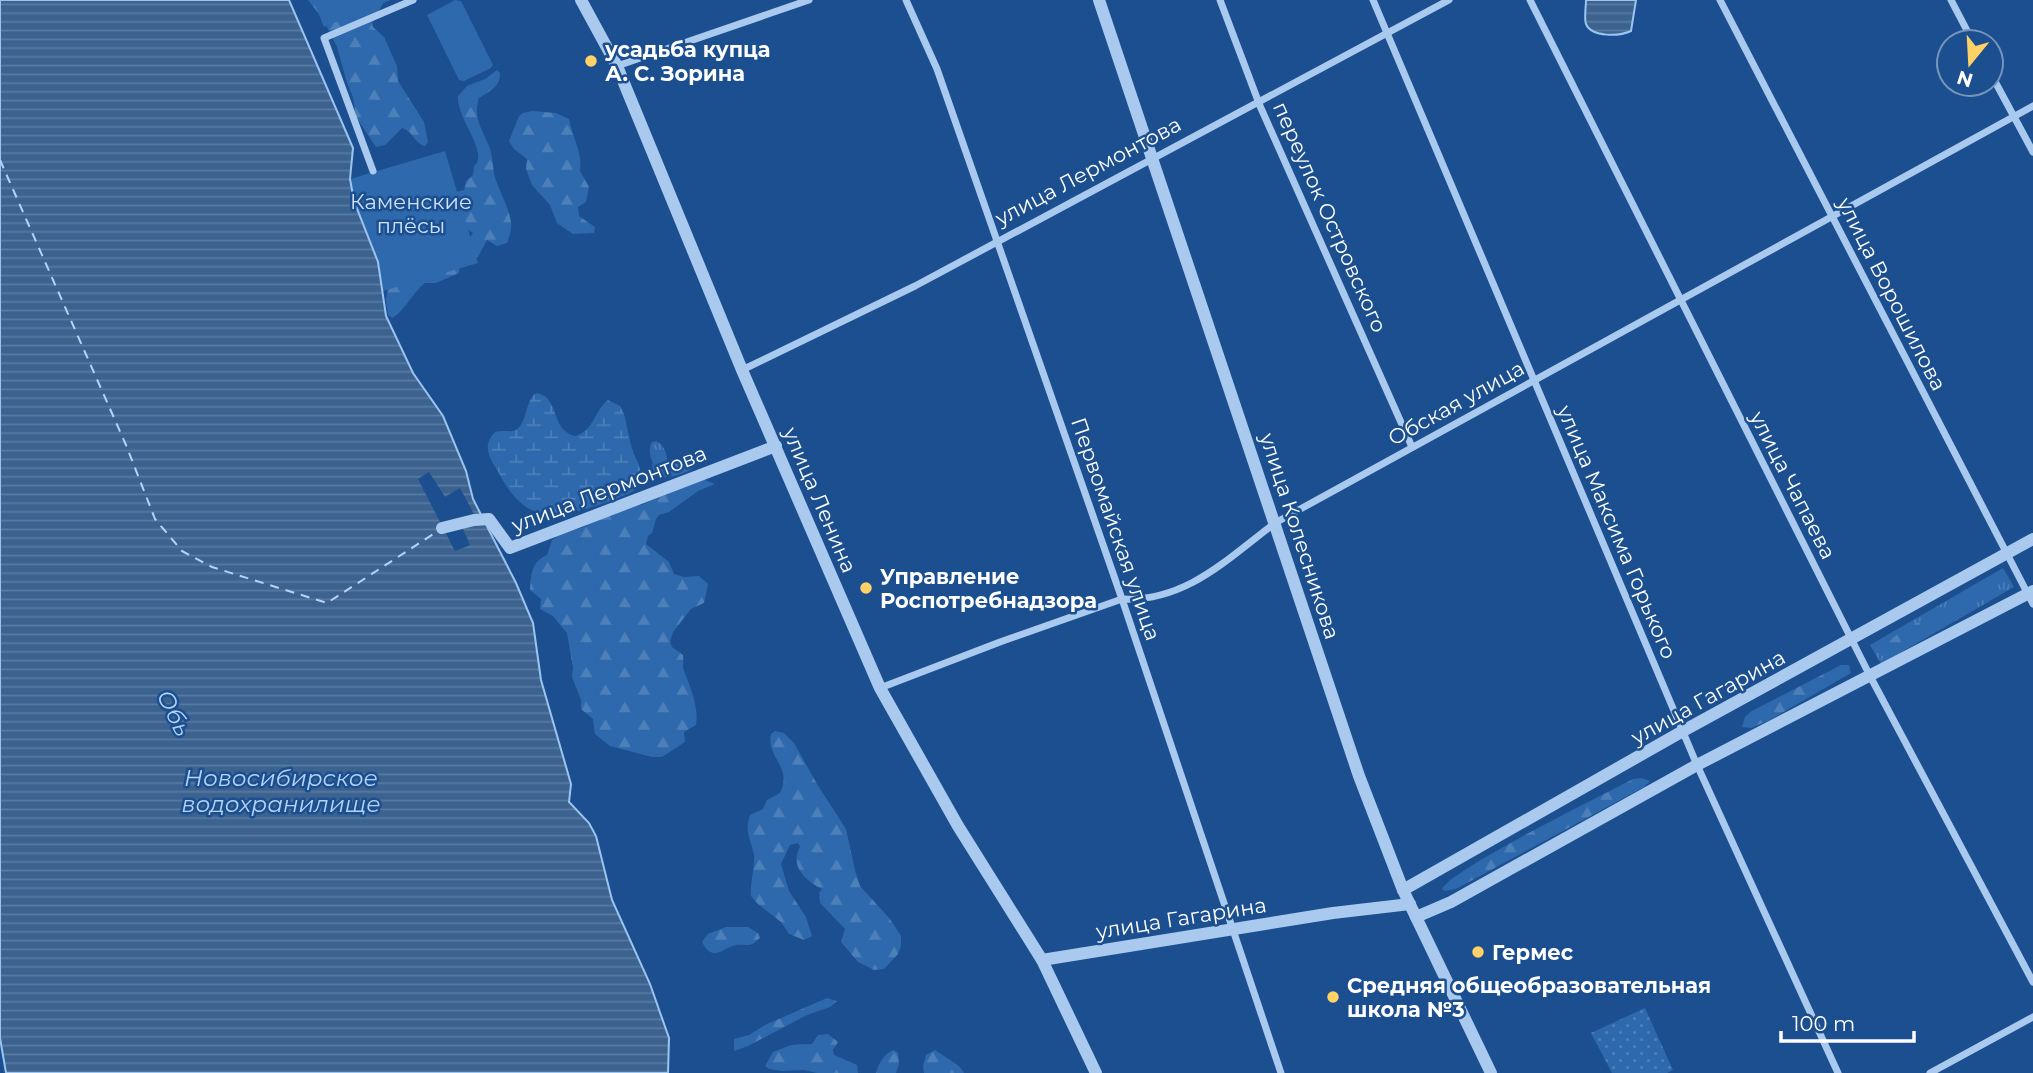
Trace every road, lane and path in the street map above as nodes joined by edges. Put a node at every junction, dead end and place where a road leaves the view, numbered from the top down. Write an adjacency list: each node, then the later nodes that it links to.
1 (413, 0): 21 (street)
2 (581, 0): 14 (street, улица Ленина)
3 (809, 0): 14 (street)
4 (906, 0): 23 (street, Первомайская улица)
5 (1099, 0): 20 (street, улица Колесникова)
6 (1220, 0): 16 (street, переулок Островского)
7 (1373, 0): 13 (street, улица Максима Горького)
8 (1448, 0): 13 (street, улица Лермонтова)
9 (1530, 0): 24 (street, улица Чапаева)
10 (1720, 0): 22 (street, улица Ворошилова)
11 (1951, 0): 12 (street)
12 (1966, 28)
13 (1386, 34): 16 (street, улица Лермонтова); 26 (street, улица Максима Горького)
14 (617, 66): 25 (street, улица Ленина)
15 (2004, 98): 18 (street)
16 (1259, 103): 20 (street, улица Лермонтова); 28 (street, переулок Островского)
17 (2033, 106): 18 (street, Обская улица)
18 (2014, 116): 19 (street); 22 (street, Обская улица)
19 (2033, 152)
20 (1153, 159): 23 (street, улица Лермонтова); 29 (street, улица Колесникова)
21 (373, 171)
22 (1832, 218): 24 (street, Обская улица); 32 (street, улица Ворошилова)
23 (997, 241): 25 (street, улица Лермонтова); 34 (street, Первомайская улица)
24 (1681, 300): 26 (street, Обская улица); 35 (street, улица Чапаева)
25 (742, 370): 27 (street, улица Ленина)
26 (1533, 381): 28 (street, Обская улица); 38 (street, улица Максима Горького)
27 (776, 446): 30 (street, улица Лермонтова); 37 (street, улица Ленина)
28 (1412, 447): 29 (street, Обская улица)
29 (1275, 523): 34 (street, Обская улица); 40 (street, улица Колесникова)
30 (442, 528)
31 (2033, 539): 32 (street, улица Гагарина)
32 (2006, 554): 33 (street, улица Ворошилова); 35 (street, улица Гагарина)
33 (2031, 596): 36 (street)
34 (1122, 600): 37 (street, Обская улица); 43 (street, Первомайская улица)
35 (1852, 640): 36 (street, улица Чапаева); 38 (street, улица Гагарина)
36 (1870, 676): 39 (street); 45 (street, улица Чапаева)
37 (880, 688): 44 (street, улица Ленина)
38 (1683, 732): 39 (street, улица Максима Горького); 40 (street, улица Гагарина)
39 (1698, 765): 42 (street); 50 (street, улица Максима Горького)
40 (1404, 890): 41 (street, улица Колесникова)
41 (1410, 904): 42 (street, улица Колесникова); 43 (street, улица Гагарина)
42 (1416, 917): 49 (street, улица Колесникова)
43 (1233, 929): 44 (street, улица Гагарина); 48 (street, Первомайская улица)
44 (1042, 960): 47 (street, улица Ленина)
45 (2033, 982)
46 (2033, 1017): 51 (street)
47 (1096, 1073)
48 (1281, 1073)
49 (1491, 1073)
50 (1839, 1073)
51 (1930, 1073)

